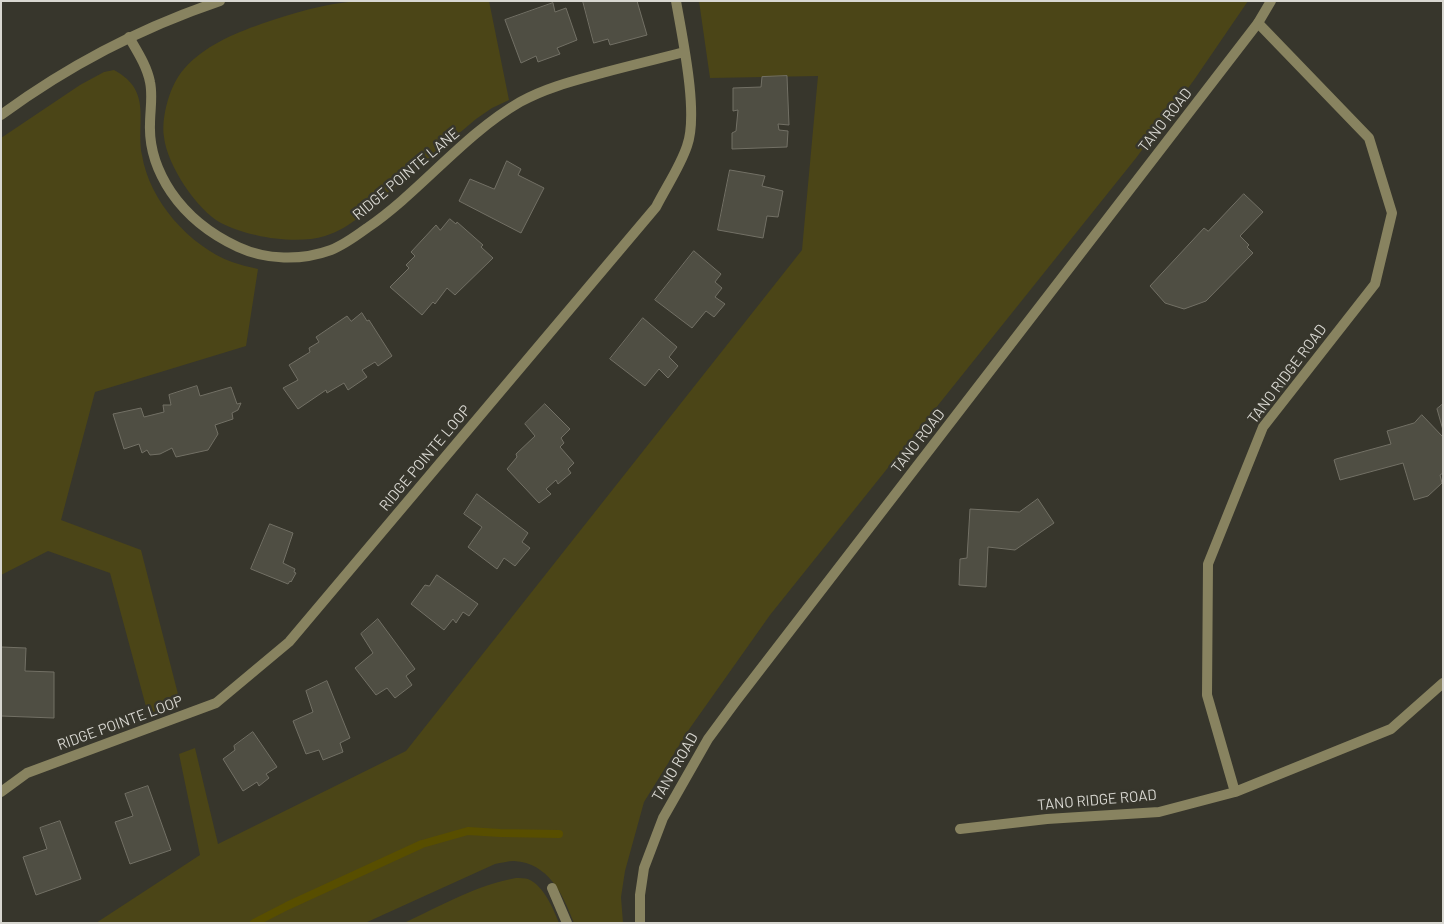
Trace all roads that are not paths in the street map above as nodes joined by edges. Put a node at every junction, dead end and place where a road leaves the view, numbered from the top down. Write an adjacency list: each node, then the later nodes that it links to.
1 (220, 1): 5 (street)
2 (676, 1): 6 (street, RIDGE POINTE LOOP)
3 (1271, 1): 4 (street, TANO ROAD)
4 (1258, 23): 10 (street, TANO RIDGE ROAD); 14 (street, TANO ROAD)
5 (129, 37): 6 (street, RIDGE POINTE LANE); 7 (street)
6 (684, 52): 9 (street, RIDGE POINTE LOOP)
7 (1, 115)
8 (1443, 683): 10 (street, TANO RIDGE ROAD)
9 (1, 792)
10 (1234, 792): 11 (street, TANO RIDGE ROAD)
11 (960, 829)
12 (552, 888): 13 (street)
13 (567, 923)
14 (640, 923)

